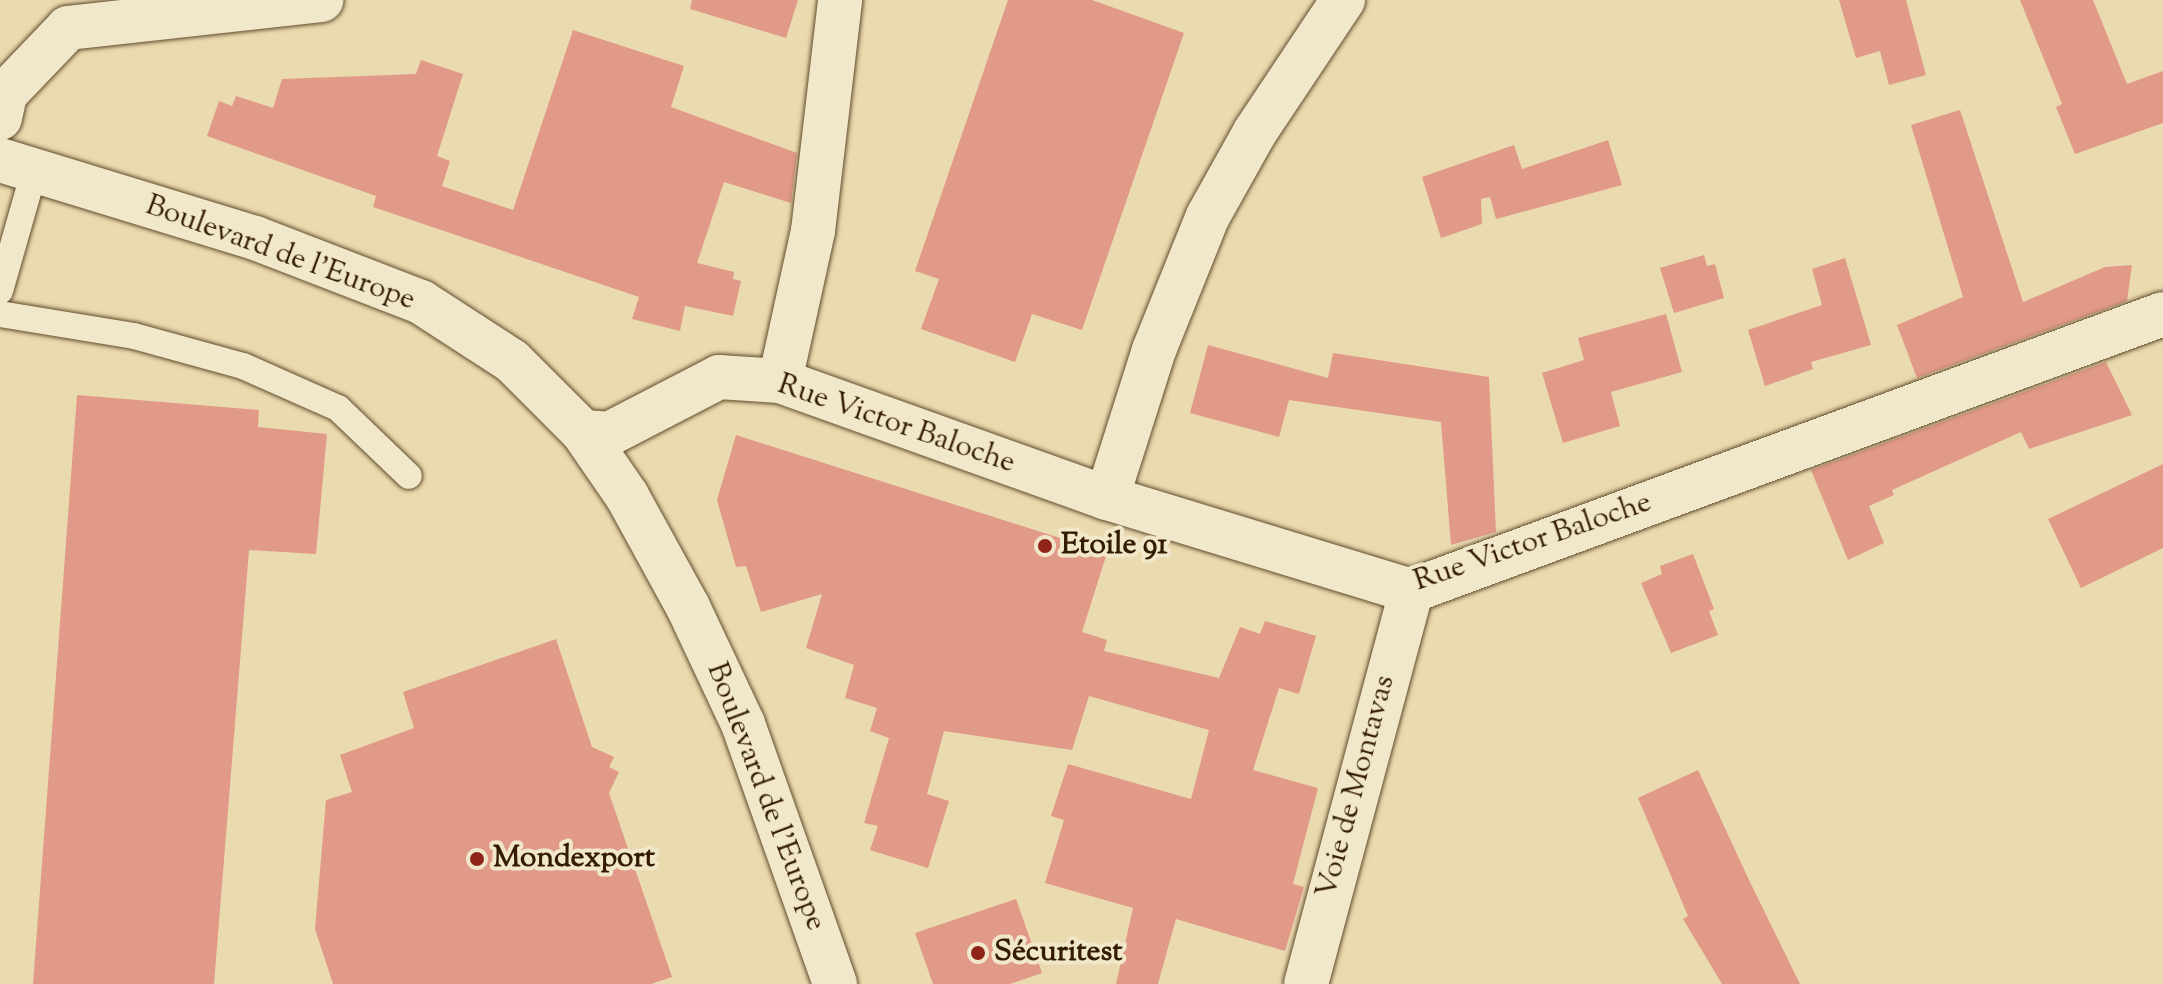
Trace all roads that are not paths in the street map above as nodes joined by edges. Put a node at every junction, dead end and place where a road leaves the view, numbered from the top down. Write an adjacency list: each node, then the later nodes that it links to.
1 (321, 0): 4 (street)
2 (840, 0): 9 (street)
3 (1343, 0): 12 (street)
4 (0, 118)
5 (17, 166): 6 (lane); 10 (street, Boulevard de l'Europe)
6 (0, 291)
7 (0, 314): 11 (lane)
8 (2163, 314): 13 (street, Rue Victor Baloche)
9 (780, 381): 10 (street, Rue Victor Baloche); 12 (street, Rue Victor Baloche)
10 (583, 432): 14 (street, Boulevard de l'Europe)
11 (409, 476)
12 (1107, 498): 13 (street, Rue Victor Baloche)
13 (1411, 591): 15 (street, Voie de Montavas)
14 (835, 984)
15 (1306, 984)

